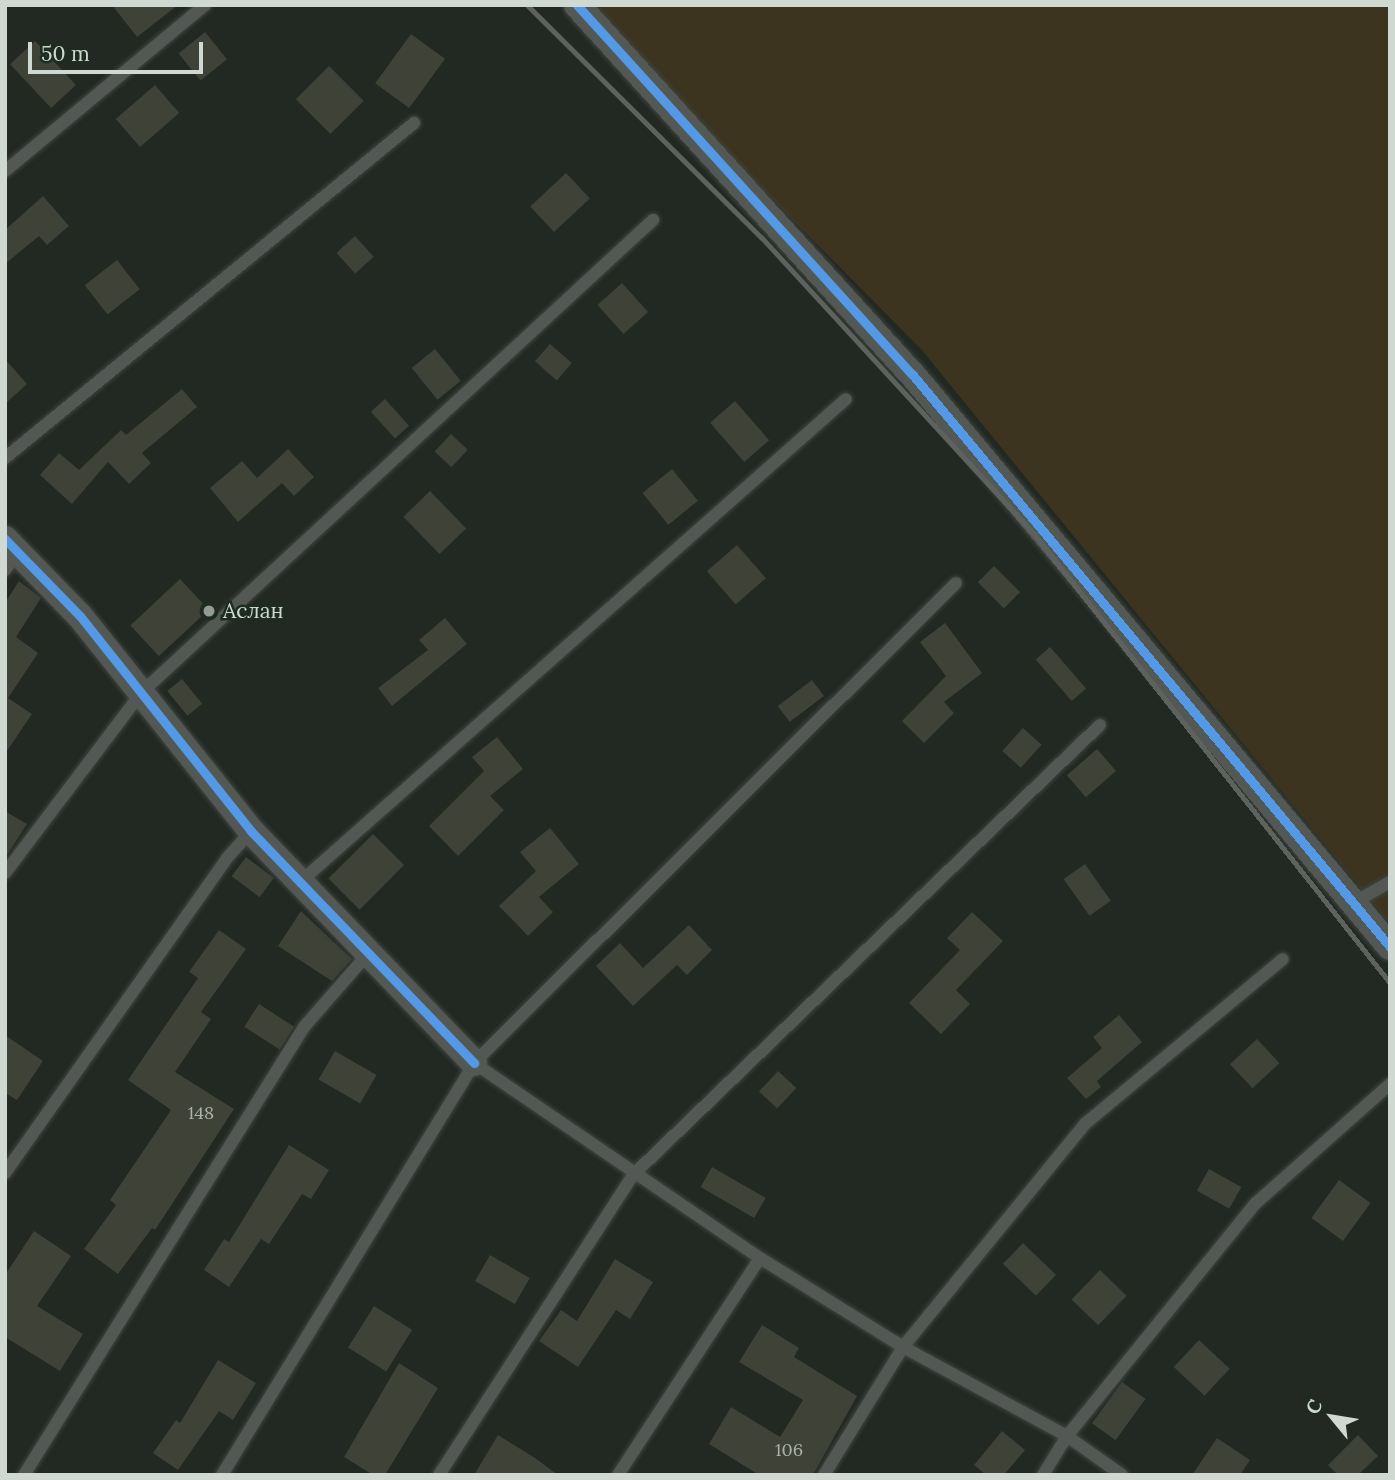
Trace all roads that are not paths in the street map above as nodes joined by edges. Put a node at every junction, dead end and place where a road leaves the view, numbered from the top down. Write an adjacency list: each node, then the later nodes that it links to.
1 (205, 5): 4 (lane)
2 (577, 5): 16 (street)
3 (414, 122): 7 (lane)
4 (5, 171)
5 (653, 220): 10 (lane)
6 (846, 399): 15 (lane)
7 (5, 458)
8 (9, 554): 10 (street)
9 (956, 583): 20 (lane)
10 (142, 692): 12 (street); 13 (lane)
11 (1100, 725): 23 (lane)
12 (251, 831): 15 (street); 22 (lane)
13 (5, 873)
14 (1390, 882): 16 (lane)
15 (299, 884): 18 (street)
16 (1353, 903): 17 (street)
17 (1390, 947)
18 (366, 956): 20 (street); 27 (lane)
19 (1283, 959): 25 (lane)
20 (474, 1063): 23 (lane); 28 (lane)
21 (1390, 1084): 26 (lane)
22 (5, 1173)
23 (634, 1174): 24 (lane); 29 (lane)
24 (760, 1258): 25 (lane); 30 (lane)
25 (903, 1347): 26 (lane); 31 (lane)
26 (1067, 1436): 32 (lane); 33 (lane)
27 (24, 1475)
28 (222, 1475)
29 (439, 1475)
30 (618, 1475)
31 (824, 1475)
32 (1043, 1475)
33 (1122, 1475)

